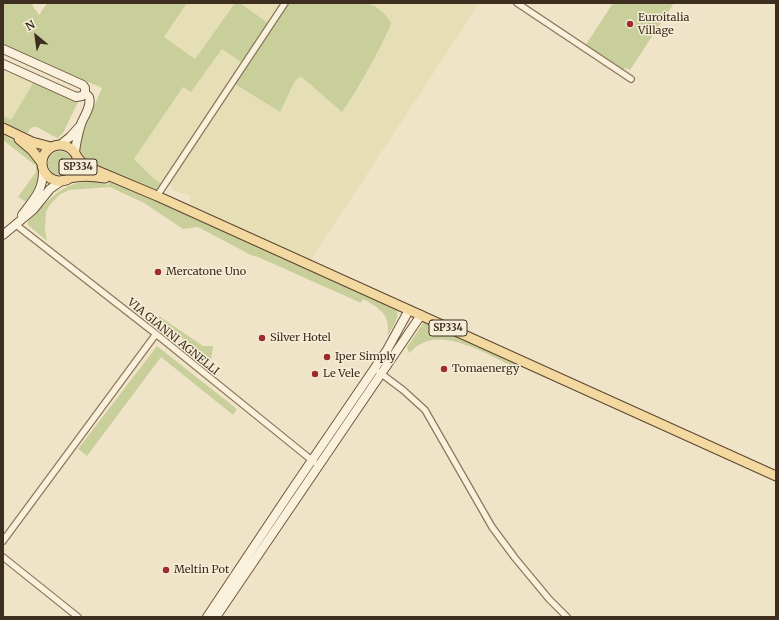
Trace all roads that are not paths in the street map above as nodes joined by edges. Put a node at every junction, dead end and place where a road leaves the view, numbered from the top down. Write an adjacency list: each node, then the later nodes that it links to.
1 (285, 3): 16 (street)
2 (517, 3): 7 (street)
3 (3, 49): 4 (street)
4 (22, 57): 6 (street); 8 (street)
5 (3, 64): 6 (street)
6 (16, 70): 8 (street)
7 (631, 80)
8 (85, 93): 9 (street)
9 (82, 123): 11 (street); 12 (street)
10 (6, 129): 11 (main road, SP334); 13 (main road, SP334)
11 (56, 146): 12 (main road, SP334); 13 (main road, SP334)
12 (76, 155): 14 (main road, SP334); 15 (main road, SP334)
13 (43, 166): 14 (main road, SP334); 17 (street)
14 (65, 180): 15 (main road, SP334); 17 (street)
15 (120, 181): 16 (main road, SP334)
16 (157, 196): 19 (main road, SP334)
17 (16, 223): 18 (street); 21 (street, VIA GIANNI AGNELLI)
18 (3, 235)
19 (409, 310): 20 (main road, SP334); 22 (street)
20 (420, 315): 23 (street); 28 (main road, SP334)
21 (156, 334): 26 (street, VIA GIANNI AGNELLI); 29 (street)
22 (374, 369): 23 (street); 24 (street)
23 (382, 373): 25 (street); 34 (street)
24 (352, 402): 25 (street); 26 (street)
25 (359, 406): 27 (street)
26 (312, 460): 27 (street, VIA GIANNI AGNELLI); 32 (street)
27 (319, 466): 33 (street)
28 (776, 476)
29 (3, 541)
30 (3, 557): 31 (street)
31 (78, 617)
32 (206, 617)
33 (216, 617)
34 (566, 617)

